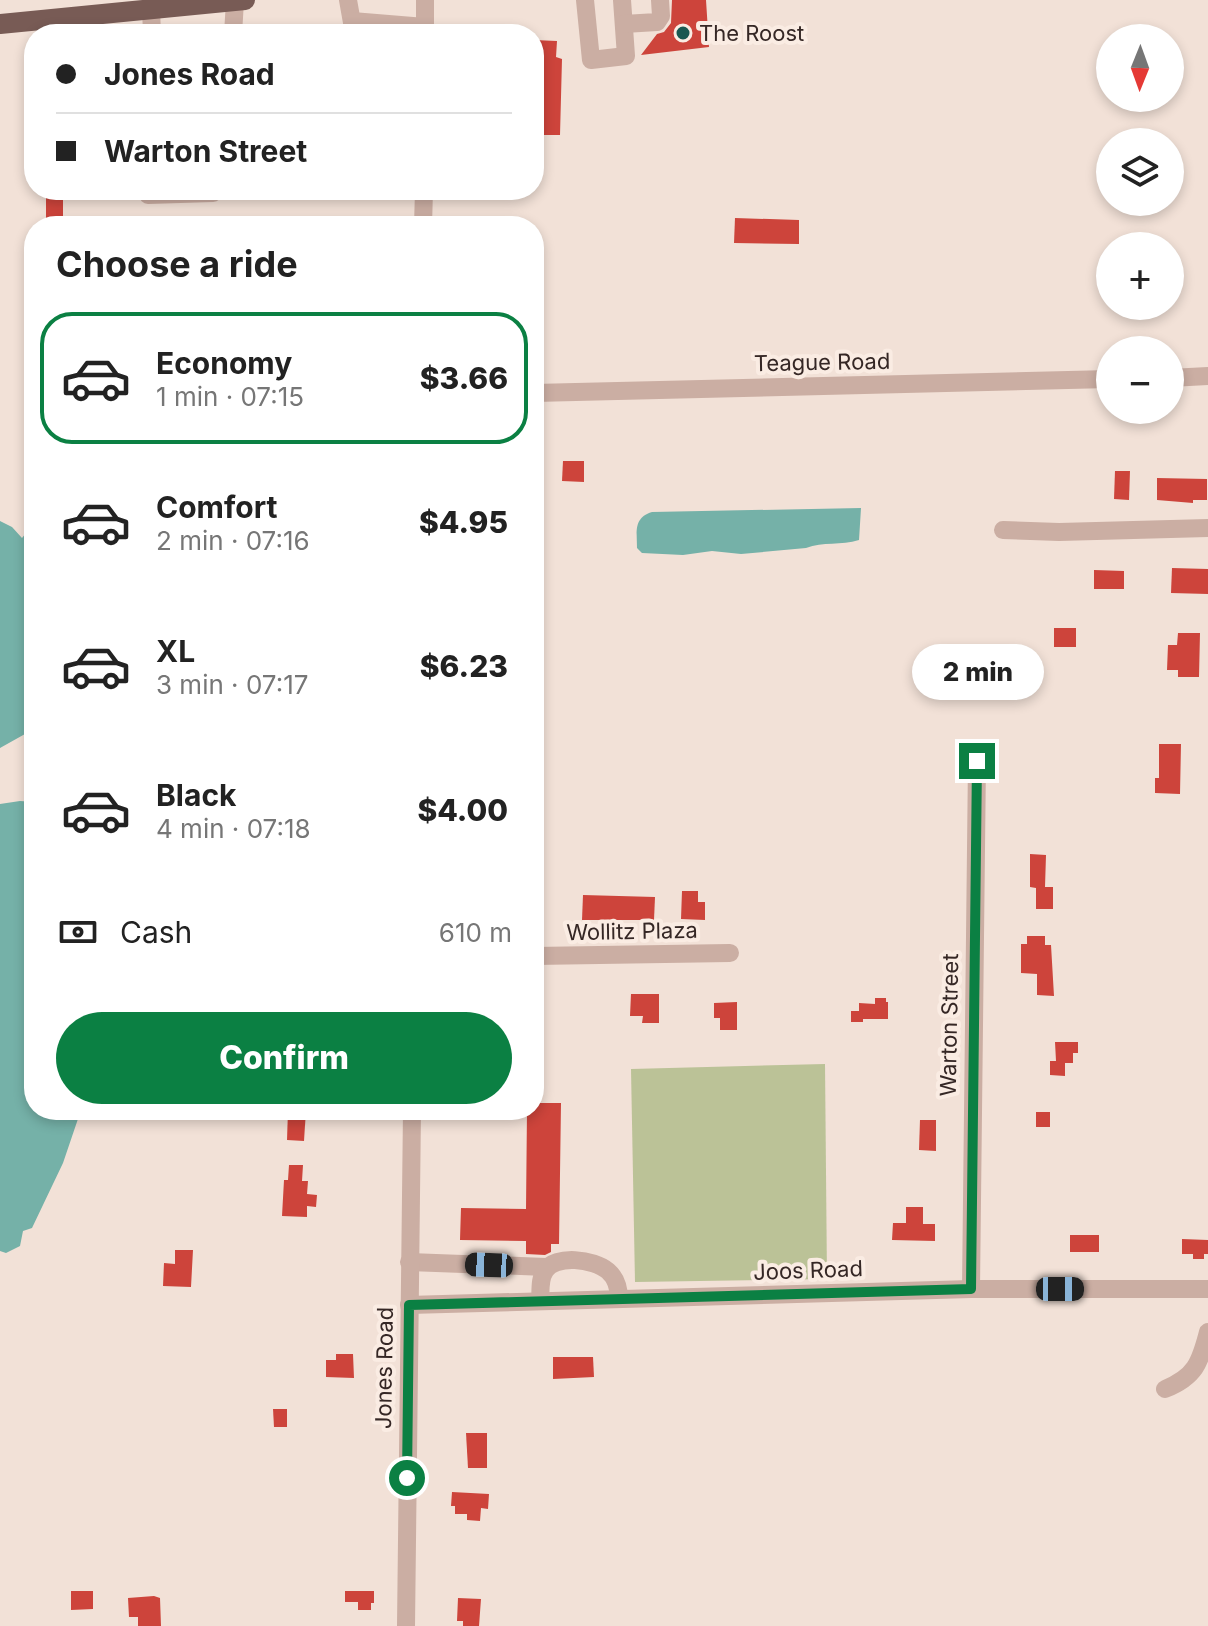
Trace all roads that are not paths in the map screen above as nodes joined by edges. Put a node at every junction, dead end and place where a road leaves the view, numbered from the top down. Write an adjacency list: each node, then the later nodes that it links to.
1 (245, 0): 7 (main road)
2 (348, 0): 12 (street)
3 (425, 0): 13 (street)
4 (585, 0): 14 (street)
5 (622, 0): 14 (street)
6 (660, 0): 14 (street)
7 (235, 1): 8 (main road); 11 (street)
8 (151, 9): 9 (main road); 10 (street)
9 (0, 24)
10 (152, 24)
11 (234, 24)
12 (352, 24)
13 (425, 24)
14 (624, 24)
15 (1208, 376): 16 (street)
16 (1184, 377)
17 (1096, 379): 18 (street, Teague Road)
18 (544, 393)
19 (1208, 528): 20 (street)
20 (1003, 530)
21 (977, 761): 27 (street, Warton Street)
22 (730, 953): 23 (street, Wollitz Plaza)
23 (544, 956)
24 (412, 1120): 25 (street, Jones Road)
25 (409, 1262): 26 (street); 31 (street, Jones Road)
26 (546, 1267): 29 (street); 30 (street)
27 (971, 1289): 28 (street, Joos Road); 29 (street, Joos Road)
28 (1208, 1289)
29 (619, 1299): 30 (street, Joos Road)
30 (540, 1301): 31 (street, Joos Road)
31 (409, 1305): 34 (street, Jones Road)
32 (1208, 1332): 33 (street)
33 (1165, 1389)
34 (406, 1626)

